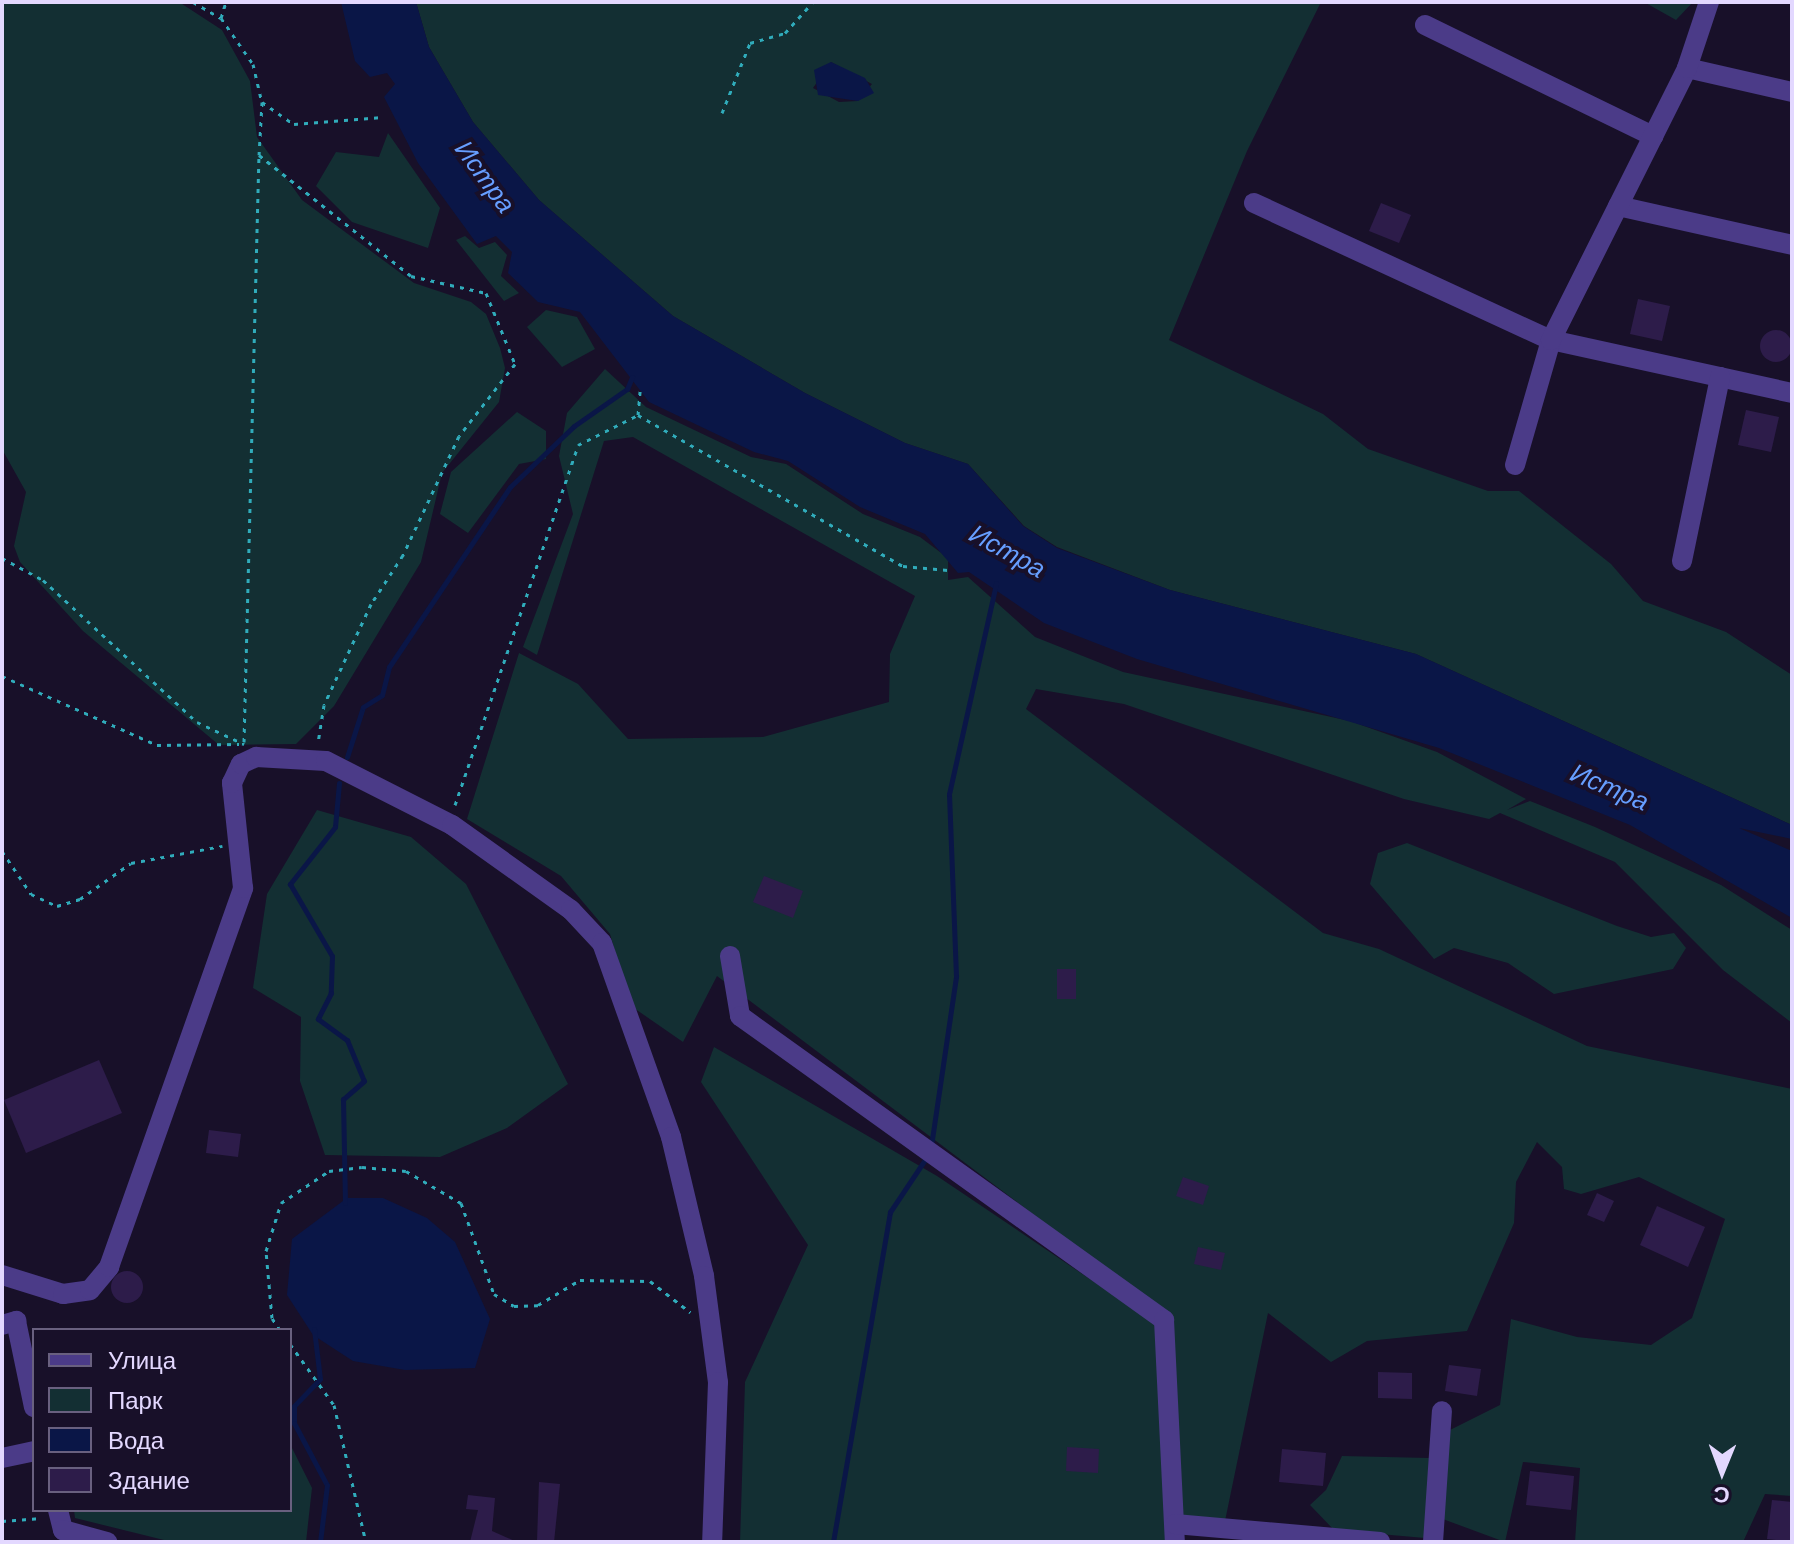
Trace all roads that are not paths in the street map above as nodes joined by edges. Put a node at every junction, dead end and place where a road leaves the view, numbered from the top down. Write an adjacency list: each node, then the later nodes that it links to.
1 (1709, 2): 3 (street)
2 (1425, 25): 5 (street)
3 (1687, 68): 4 (street); 5 (street)
4 (1792, 92)
5 (1653, 136): 7 (street)
6 (1254, 203): 9 (street)
7 (1618, 206): 8 (street); 9 (street)
8 (1792, 245)
9 (1551, 340): 10 (street); 12 (street)
10 (1720, 377): 11 (street); 13 (street)
11 (1792, 393)
12 (1515, 465)
13 (1682, 561)
14 (730, 956): 22 (street)
15 (2, 1275): 24 (street)
16 (2, 1325): 17 (street)
17 (32, 1397)
18 (1442, 1411): 26 (street)
19 (32, 1451): 20 (street)
20 (2, 1458)
21 (57, 1527): 23 (street)
22 (1175, 1533): 25 (street)
23 (107, 1542)
24 (712, 1542)
25 (1380, 1542)
26 (1433, 1542)

